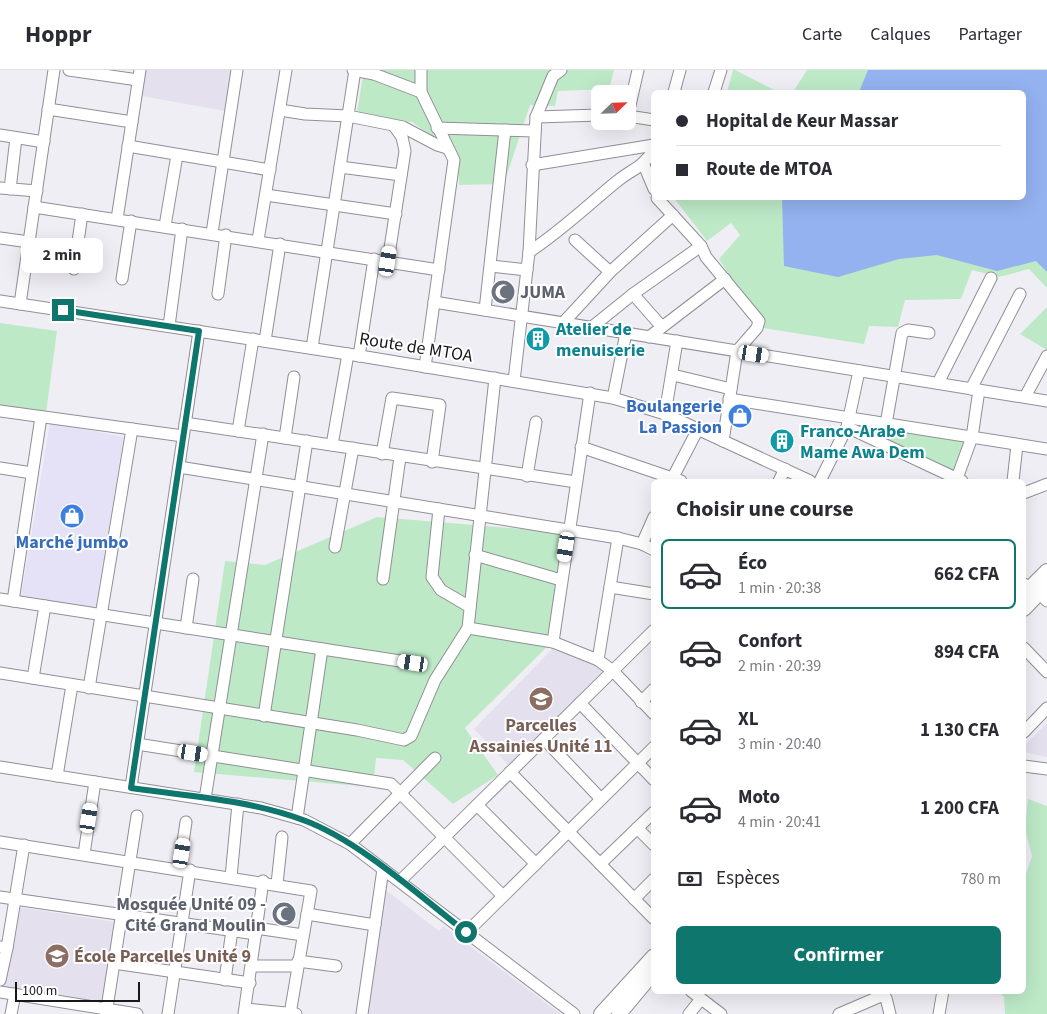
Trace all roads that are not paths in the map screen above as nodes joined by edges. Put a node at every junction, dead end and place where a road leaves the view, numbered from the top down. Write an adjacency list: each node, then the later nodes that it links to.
1 (54, 70): 16 (street)
2 (69, 70): 11 (street)
3 (237, 70): 36 (street)
4 (286, 70): 17 (street)
5 (354, 70): 15 (street); 19 (street)
6 (421, 70): 15 (street)
7 (638, 70): 12 (street)
8 (680, 70): 13 (street)
9 (722, 70): 14 (street)
10 (556, 72): 20 (street)
11 (139, 75): 23 (street)
12 (635, 85)
13 (675, 90)
14 (715, 90)
15 (421, 92): 25 (street)
16 (48, 110): 23 (street); 30 (street)
17 (280, 110): 19 (street); 40 (street)
18 (591, 115): 20 (street)
19 (348, 116): 24 (street); 39 (street)
20 (536, 117): 27 (street)
21 (636, 117): 22 (street)
22 (651, 119)
23 (132, 122): 32 (street)
24 (394, 126): 33 (street); 41 (street)
25 (437, 128): 26 (street); 33 (street)
26 (505, 130): 27 (street); 68 (street)
27 (535, 132): 37 (street)
28 (0, 135): 29 (street)
29 (16, 138): 30 (street); 43 (street)
30 (44, 142): 44 (street)
31 (651, 145): 37 (street)
32 (128, 146): 35 (street); 52 (street)
33 (448, 148): 70 (street)
34 (651, 154): 38 (street)
35 (177, 155): 36 (street); 54 (street)
36 (223, 162): 40 (street); 56 (street)
37 (532, 165): 65 (street)
38 (644, 165): 42 (street); 65 (street)
39 (340, 167): 41 (street); 47 (street)
40 (270, 170): 45 (street)
41 (401, 175): 50 (street)
42 (651, 182)
43 (5, 188): 44 (street)
44 (37, 191): 48 (street)
45 (266, 195): 47 (street); 59 (street)
46 (659, 200): 51 (street)
47 (334, 205): 50 (street); 64 (street)
48 (34, 207): 49 (street); 61 (street)
49 (82, 214): 52 (street); 69 (street)
50 (396, 214): 67 (street)
51 (673, 215): 63 (street); 72 (street)
52 (118, 219): 53 (street)
53 (131, 221): 54 (street); 74 (street)
54 (165, 226): 55 (street)
55 (182, 229): 56 (street); 85 (street)
56 (212, 233): 57 (street)
57 (226, 236): 59 (street); 76 (street)
58 (0, 238): 61 (street)
59 (258, 240): 62 (street)
60 (576, 240): 72 (street)
61 (29, 242): 81 (street)
62 (280, 244): 64 (street); 92 (street)
63 (701, 246): 75 (street); 77 (street)
64 (327, 251): 66 (street); 94 (street)
65 (529, 252): 71 (street)
66 (374, 259): 67 (street); 96 (street)
67 (388, 261): 70 (street)
68 (491, 266): 71 (street); 82 (street)
69 (74, 269)
70 (439, 270): 80 (street)
71 (527, 270): 83 (street)
72 (610, 272): 84 (street)
73 (991, 278): 105 (street)
74 (122, 279)
75 (725, 279): 87 (street); 95 (street)
76 (218, 294)
77 (633, 294): 86 (street); 87 (street)
78 (1020, 294): 106 (street)
79 (0, 301): 81 (street, Route de MTOA)
80 (434, 302): 82 (street); 98 (street)
81 (20, 304): 85 (street, Route de MTOA)
82 (486, 310): 83 (street)
83 (521, 316): 84 (street); 104 (street)
84 (563, 323): 86 (street)
85 (169, 326): 88 (street, Route de MTOA)
86 (592, 327): 89 (street)
87 (662, 327): 91 (street)
88 (199, 331): 92 (street, Route de MTOA); 116 (street)
89 (626, 333): 91 (street); 110 (street)
90 (929, 333): 101 (street)
91 (649, 337): 93 (street)
92 (259, 340): 94 (street, Route de MTOA); 120 (street)
93 (678, 341): 95 (street); 100 (street)
94 (312, 348): 96 (street, Route de MTOA)
95 (737, 351): 99 (street); 108 (street)
96 (353, 355): 98 (street, Route de MTOA); 128 (street)
97 (1047, 356): 109 (street)
98 (425, 367): 103 (street, Route de MTOA)
99 (860, 371): 101 (street); 117 (street)
100 (673, 375): 108 (street); 113 (street)
101 (893, 376): 105 (street); 118 (street)
102 (294, 377): 125 (street)
103 (495, 378): 104 (street, Route de MTOA); 139 (street)
104 (514, 381): 107 (street, Route de MTOA)
105 (938, 383): 106 (street)
106 (975, 389): 109 (street); 124 (street)
107 (590, 393): 110 (street, Route de MTOA); 130 (street)
108 (730, 394): 117 (street); 126 (street)
109 (1025, 397): 111 (street)
110 (613, 398): 113 (street, Route de MTOA)
111 (1047, 401)
112 (0, 411): 114 (street)
113 (665, 414): 121 (street, Route de MTOA)
114 (41, 417): 119 (street); 140 (street)
115 (536, 422): 141 (street)
116 (185, 423): 120 (street); 123 (street)
117 (848, 423): 118 (street); 146 (street); 147 (street)
118 (886, 424): 124 (street)
119 (132, 429): 123 (street); 178 (street)
120 (238, 430): 122 (street)
121 (698, 430): 126 (street, Route de MTOA); 143 (street)
122 (263, 434): 125 (street); 150 (street)
123 (183, 436): 136 (street)
124 (972, 437): 129 (street); 148 (street)
125 (285, 438): 127 (street)
126 (723, 440): 138 (street, Route de MTOA)
127 (307, 441): 128 (street); 153 (street)
128 (332, 445): 131 (street)
129 (1017, 445): 132 (street); 149 (street)
130 (581, 446): 142 (street); 151 (street)
131 (352, 448): 133 (street); 155 (street)
132 (1047, 449)
133 (382, 454): 134 (street); 135 (street)
134 (400, 456): 135 (street); 156 (street)
135 (432, 462): 139 (street)
136 (179, 467): 150 (street); 179 (street)
137 (0, 468): 140 (street)
138 (785, 469): 144 (street); 145 (street, Route de MTOA)
139 (485, 470): 141 (street); 158 (street)
140 (32, 473): 174 (street)
141 (527, 476): 151 (street)
142 (672, 479)
143 (675, 479)
144 (780, 479)
145 (806, 479)
146 (821, 479)
147 (956, 479)
148 (958, 479)
149 (1013, 479)
150 (256, 480): 153 (street); 183 (street)
151 (576, 482): 160 (street)
152 (1047, 484): 154 (street)
153 (300, 487): 155 (street); 185 (street)
154 (1026, 492)
155 (346, 494): 156 (street); 163 (street)
156 (393, 501): 157 (street); 168 (street)
157 (439, 509): 158 (street); 177 (street)
158 (480, 515): 160 (street); 165 (street)
159 (651, 524): 162 (street)
160 (568, 530): 161 (street); 169 (street)
161 (618, 538): 162 (street); 170 (street)
162 (642, 544): 164 (street)
163 (335, 547)
164 (651, 548)
165 (475, 555): 169 (street); 177 (street)
166 (1047, 571): 171 (main road)
167 (193, 579): 180 (street)
168 (383, 579)
169 (561, 580): 186 (street)
170 (610, 587): 172 (street); 190 (street)
171 (1035, 591): 176 (main road)
172 (651, 594)
173 (0, 599): 174 (street)
174 (13, 601): 175 (street)
175 (45, 606): 178 (street); 195 (street)
176 (1026, 606)
177 (470, 607): 181 (street)
178 (101, 615): 179 (street); 197 (street)
179 (155, 623): 180 (street); 199 (street)
180 (186, 628): 183 (street)
181 (468, 628): 186 (street); 206 (street)
182 (651, 633): 184 (street)
183 (231, 635): 185 (street); 203 (street)
184 (645, 639): 187 (street); 192 (street)
185 (276, 642): 188 (street); 205 (street)
186 (554, 642): 190 (street)
187 (651, 645)
188 (322, 649): 191 (street); 206 (street)
189 (1026, 650): 193 (street)
190 (598, 660): 192 (street)
191 (413, 663)
192 (613, 670): 200 (street); 201 (street)
193 (1047, 672)
194 (0, 673): 195 (street)
195 (33, 678): 196 (street)
196 (72, 685): 197 (street); 219 (street)
197 (89, 688): 199 (street)
198 (651, 691): 200 (street)
199 (145, 696): 203 (street); 209 (street)
200 (641, 702): 204 (street)
201 (580, 703): 208 (street); 213 (street)
202 (1047, 708): 207 (street)
203 (219, 709): 205 (street); 211 (street)
204 (651, 711)
205 (264, 716): 206 (street)
206 (311, 724): 217 (street)
207 (1026, 726)
208 (544, 739): 218 (street); 225 (street)
209 (138, 744): 211 (street); 222 (street)
210 (651, 750): 213 (street)
211 (212, 756): 217 (street); 224 (street)
212 (435, 758): 223 (street)
213 (637, 764): 220 (street); 225 (street)
214 (1026, 766): 216 (street)
215 (0, 767): 219 (street)
216 (1047, 769)
217 (304, 770): 223 (street); 230 (street)
218 (510, 772): 227 (street); 233 (street)
219 (57, 776): 221 (street)
220 (651, 777)
221 (95, 782): 222 (street); 240 (street)
222 (131, 788): 224 (street)
223 (400, 794): 235 (street); 238 (street)
224 (205, 799): 226 (street)
225 (601, 799): 233 (street)
226 (238, 804): 230 (street); 246 (street)
227 (476, 806): 235 (street); 242 (street)
228 (651, 815): 232 (street)
229 (137, 816): 241 (street)
230 (297, 818): 238 (street)
231 (186, 822): 245 (street)
232 (637, 828): 237 (street); 243 (street)
233 (568, 832): 242 (street); 243 (street)
234 (282, 837): 250 (street)
235 (444, 838): 247 (street); 251 (street)
236 (0, 842): 239 (street)
237 (651, 842)
238 (350, 844): 244 (street)
239 (24, 845): 240 (street); 253 (street)
240 (84, 854): 241 (street)
241 (130, 861): 245 (street); 255 (street)
242 (536, 864): 251 (street)
243 (600, 864): 254 (street)
244 (383, 869): 247 (street); 259 (street)
245 (184, 870): 246 (street); 258 (street)
246 (230, 877): 248 (street)
247 (400, 881): 262 (street)
248 (263, 882): 250 (street); 261 (street)
249 (651, 882): 254 (street)
250 (277, 884): 256 (street)
251 (503, 896): 262 (street)
252 (0, 897): 253 (street)
253 (14, 899): 255 (street); 264 (street)
254 (634, 899): 257 (street)
255 (122, 914): 258 (street); 266 (street)
256 (307, 914): 259 (street); 263 (street)
257 (651, 916)
258 (182, 923): 260 (street); 270 (street)
259 (375, 925): 289 (street)
260 (232, 930): 261 (street); 273 (street)
261 (256, 931): 263 (street); 268 (street)
262 (466, 932): 290 (street)
263 (303, 935): 267 (street)
264 (3, 947): 272 (street)
265 (651, 959): 291 (main road)
266 (114, 963): 270 (street); 283 (street)
267 (297, 964): 268 (street); 269 (street); 288 (street)
268 (252, 966): 274 (street)
269 (336, 966)
270 (174, 972): 273 (street); 287 (street)
271 (651, 976): 292 (main road)
272 (0, 980)
273 (225, 980): 274 (street)
274 (250, 983): 282 (street)
275 (0, 992): 276 (street)
276 (15, 994): 280 (street); 285 (street)
277 (695, 994): 279 (street)
278 (942, 994): 284 (street)
279 (701, 999): 293 (street); 294 (street)
280 (59, 1008): 283 (street)
281 (856, 1010): 295 (street); 296 (street)
282 (245, 1011): 288 (street)
283 (106, 1012): 286 (street)
284 (935, 1013)
285 (11, 1014)
286 (137, 1014)
287 (168, 1014)
288 (292, 1014)
289 (362, 1014)
290 (574, 1014)
291 (601, 1014)
292 (620, 1014)
293 (689, 1014)
294 (721, 1014)
295 (839, 1014)
296 (890, 1014)

